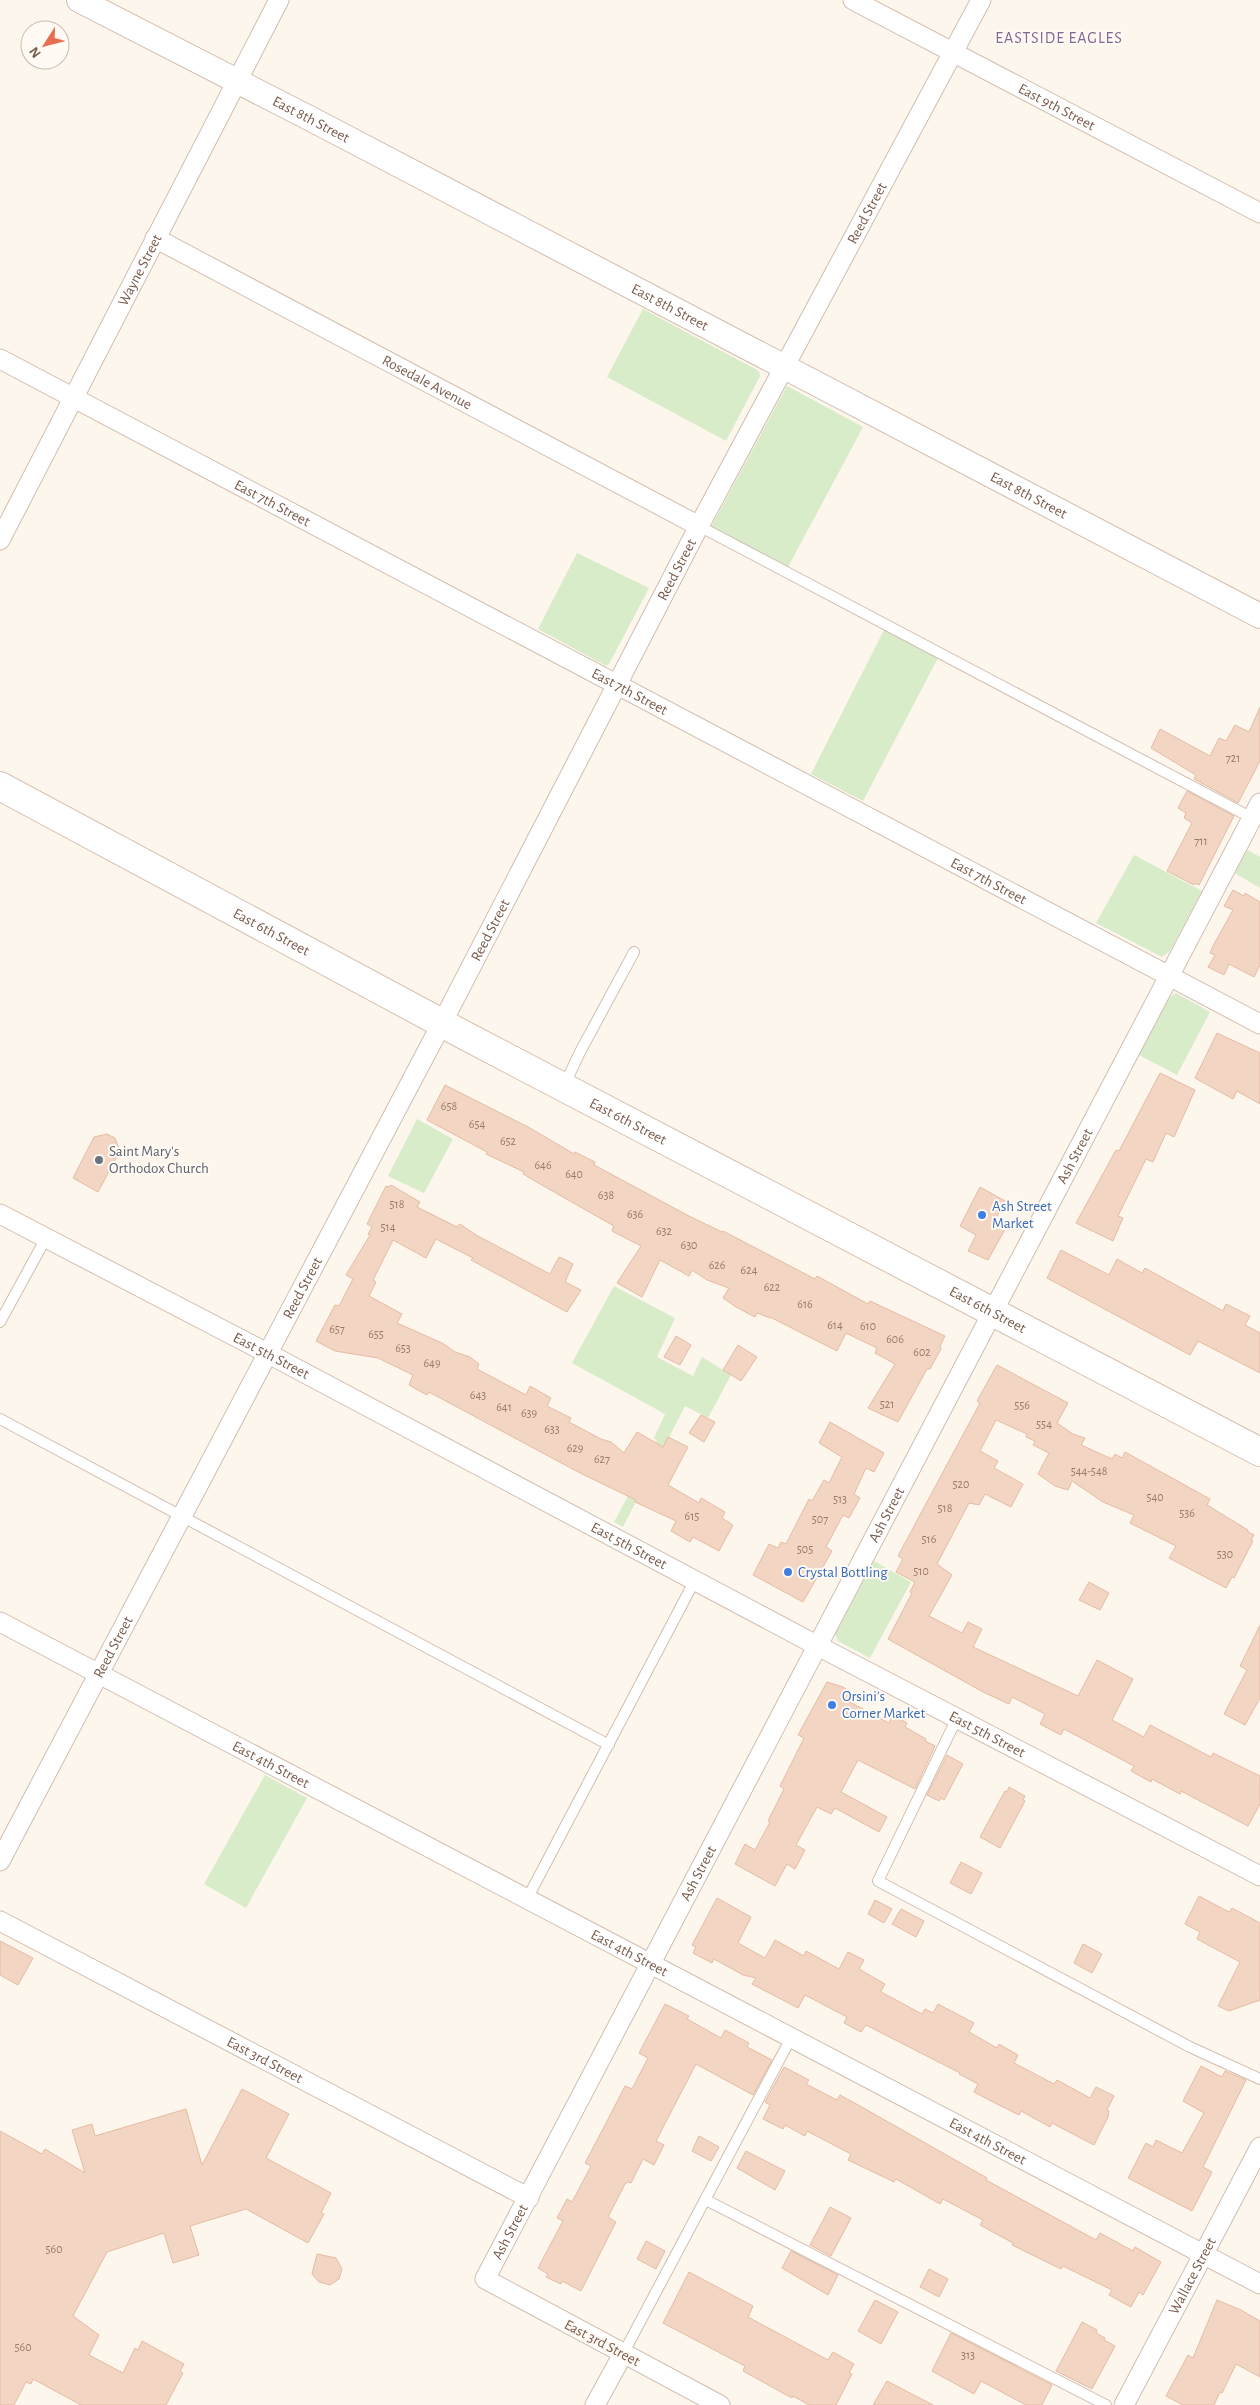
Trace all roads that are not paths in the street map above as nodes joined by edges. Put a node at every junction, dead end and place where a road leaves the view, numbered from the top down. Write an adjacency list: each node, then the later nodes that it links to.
1 (79, 0): 6 (street, East 8th Street)
2 (279, 0): 6 (street, Wayne Street)
3 (853, 0): 5 (street, East 9th Street)
4 (981, 0): 5 (street, Reed Street)
5 (954, 53): 7 (street, East 9th Street); 10 (street, Reed Street)
6 (236, 83): 8 (street, Wayne Street); 10 (street, East 8th Street)
7 (1260, 213)
8 (155, 238): 11 (street, Wayne Street); 12 (street, Rosedale Avenue)
9 (0, 359): 11 (street, East 7th Street)
10 (784, 367): 12 (street, Reed Street); 14 (street, East 8th Street)
11 (75, 398): 13 (street, Wayne Street); 15 (street, East 7th Street)
12 (699, 526): 15 (street, Reed Street); 17 (lane)
13 (0, 540)
14 (1260, 616)
15 (617, 687): 19 (street, East 7th Street); 20 (street, Reed Street)
16 (0, 786): 20 (main road, East 6th Street)
17 (1256, 810): 19 (street, Ash Street)
18 (634, 952): 22 (lane)
19 (1170, 977): 21 (street, East 7th Street); 25 (street, Ash Street)
20 (442, 1023): 22 (main road, East 6th Street); 27 (street, Reed Street)
21 (1260, 1024)
22 (564, 1087): 25 (main road, East 6th Street)
23 (0, 1214): 24 (street, East 5th Street)
24 (46, 1238): 26 (lane); 27 (street, East 5th Street)
25 (993, 1312): 29 (main road, East 6th Street); 33 (street, Ash Street)
26 (0, 1322)
27 (268, 1352): 30 (street, Reed Street); 31 (street, East 5th Street)
28 (0, 1419): 30 (lane)
29 (1260, 1452)
30 (182, 1516): 34 (street, Reed Street); 36 (lane)
31 (695, 1580): 33 (street, East 5th Street); 36 (lane)
32 (0, 1622): 34 (street, East 4th Street)
33 (818, 1646): 35 (street, East 5th Street); 41 (street, Ash Street)
34 (100, 1673): 37 (street, Reed Street); 39 (street, East 4th Street)
35 (957, 1718): 38 (street, East 5th Street); 43 (lane)
36 (609, 1744): 39 (lane)
37 (0, 1861)
38 (1260, 1876)
39 (527, 1899): 41 (street, East 4th Street)
40 (0, 1921): 45 (street, East 3rd Street)
41 (650, 1964): 42 (street, East 4th Street); 45 (street, Ash Street)
42 (791, 2038): 46 (lane); 47 (street, East 4th Street)
43 (1260, 2080)
44 (1260, 2147): 47 (street, Wallace Street)
45 (529, 2198): 48 (street, Ash Street)
46 (706, 2200): 50 (lane); 53 (lane)
47 (1203, 2254): 49 (street, East 4th Street); 54 (street, Wallace Street)
48 (485, 2279): 50 (street, East 3rd Street)
49 (1260, 2284)
50 (623, 2354): 51 (street); 52 (street, East 3rd Street)
51 (595, 2405)
52 (720, 2405)
53 (1106, 2405)
54 (1124, 2405)

